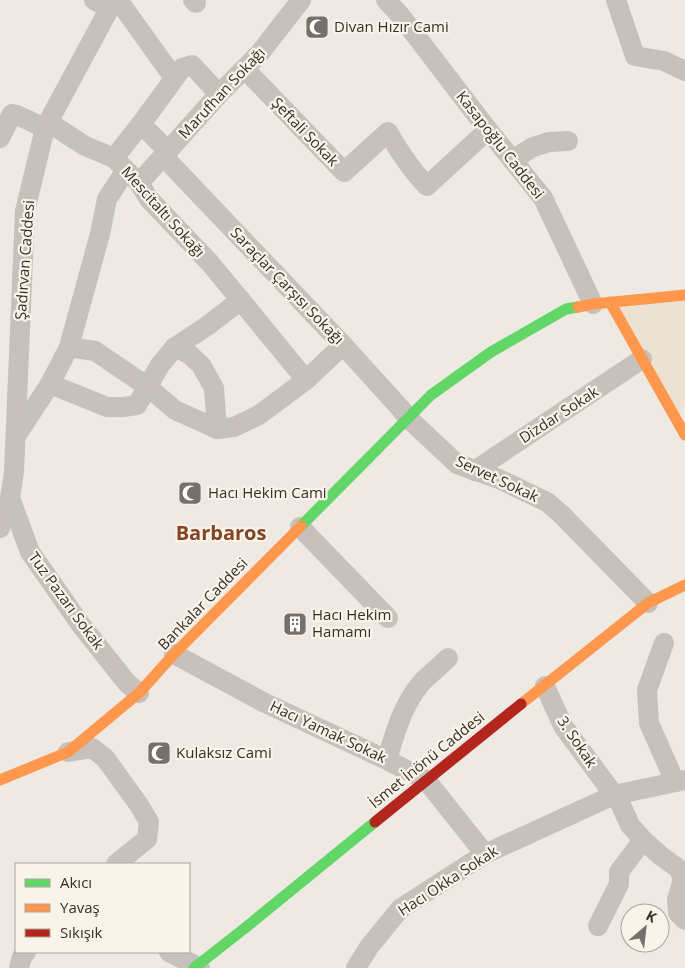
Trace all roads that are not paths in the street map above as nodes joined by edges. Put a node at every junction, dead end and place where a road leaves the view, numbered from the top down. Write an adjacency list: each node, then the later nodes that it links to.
1 (301, 0): 5 (street, Marufhan Sokağı)
2 (386, 0): 11 (street, Kasapoğlu Caddesi)
3 (616, 0): 6 (street)
4 (109, 2): 7 (street); 10 (street, Şadırvan Caddesi)
5 (245, 69): 8 (street, Marufhan Sokağı); 11 (street, Şeftali Sokak)
6 (685, 71)
7 (174, 78): 8 (street); 9 (street)
8 (219, 94): 14 (street, Marufhan Sokağı)
9 (141, 124): 14 (street, Saraçlar Çarşısı Sokağı); 16 (street)
10 (46, 125): 12 (street, Mescitaltı Sokağı); 16 (street, Mescitaltı Sokağı); 30 (street, Şadırvan Caddesi)
11 (488, 130): 15 (street, Kasapoğlu Caddesi)
12 (0, 138)
13 (568, 141): 15 (street)
14 (166, 154): 16 (street, Marufhan Sokağı); 20 (street, Saraçlar Çarşısı Sokağı)
15 (512, 160): 19 (street, Kasapoğlu Caddesi)
16 (126, 170): 18 (street, Mescitaltı Sokağı); 21 (street)
17 (685, 295): 19 (main road, Bankalar Caddesi)
18 (241, 300): 22 (street); 24 (street, Mescitaltı Sokağı)
19 (601, 303): 23 (main road); 27 (main road, Bankalar Caddesi)
20 (343, 345): 24 (street); 27 (street, Saraçlar Çarşısı Sokağı)
21 (69, 347): 25 (street); 26 (street)
22 (175, 347): 26 (street); 28 (street)
23 (642, 360): 29 (main road); 32 (street, Dizdar Sokak)
24 (306, 380): 28 (street)
25 (50, 384): 26 (street); 30 (street)
26 (148, 387): 28 (street)
27 (408, 418): 32 (street, Servet Sokak); 34 (main road, Bankalar Caddesi)
28 (217, 429)
29 (685, 435)
30 (16, 436): 31 (street, Şadırvan Caddesi)
31 (7, 466): 33 (street, Şadırvan Caddesi)
32 (474, 471): 37 (street, Servet Sokak)
33 (10, 498): 35 (street, Şadırvan Caddesi); 43 (street, Tuz Pazarı Sokak)
34 (300, 527): 38 (street); 40 (main road, Bankalar Caddesi)
35 (0, 528)
36 (685, 585): 37 (main road, İsmet İnönü Caddesi)
37 (648, 603): 42 (main road, İsmet İnönü Caddesi)
38 (388, 618)
39 (664, 643): 48 (street)
40 (174, 654): 43 (main road, Bankalar Caddesi); 45 (street, Hacı Yamak Sokak)
41 (448, 658): 45 (street)
42 (545, 686): 47 (main road, İsmet İnönü Caddesi); 49 (street, 3. Sokak)
43 (139, 693): 44 (main road, Bankalar Caddesi)
44 (68, 752): 46 (main road, Bankalar Caddesi); 52 (street)
45 (387, 760): 47 (street, Hacı Yamak Sokak)
46 (0, 780)
47 (426, 780): 51 (street, Hacı Yamak Sokak); 57 (main road, İsmet İnönü Caddesi)
48 (680, 781): 49 (street, Hacı Okka Sokak)
49 (614, 795): 50 (street, 3. Sokak); 51 (street, Hacı Okka Sokak)
50 (643, 840): 53 (street, 3. Sokak); 54 (street)
51 (485, 854): 59 (street, Hacı Okka Sokak)
52 (117, 863)
53 (685, 920)
54 (598, 926)
55 (25, 953): 58 (street)
56 (171, 953): 57 (street)
57 (197, 967)
58 (19, 968)
59 (356, 968)

